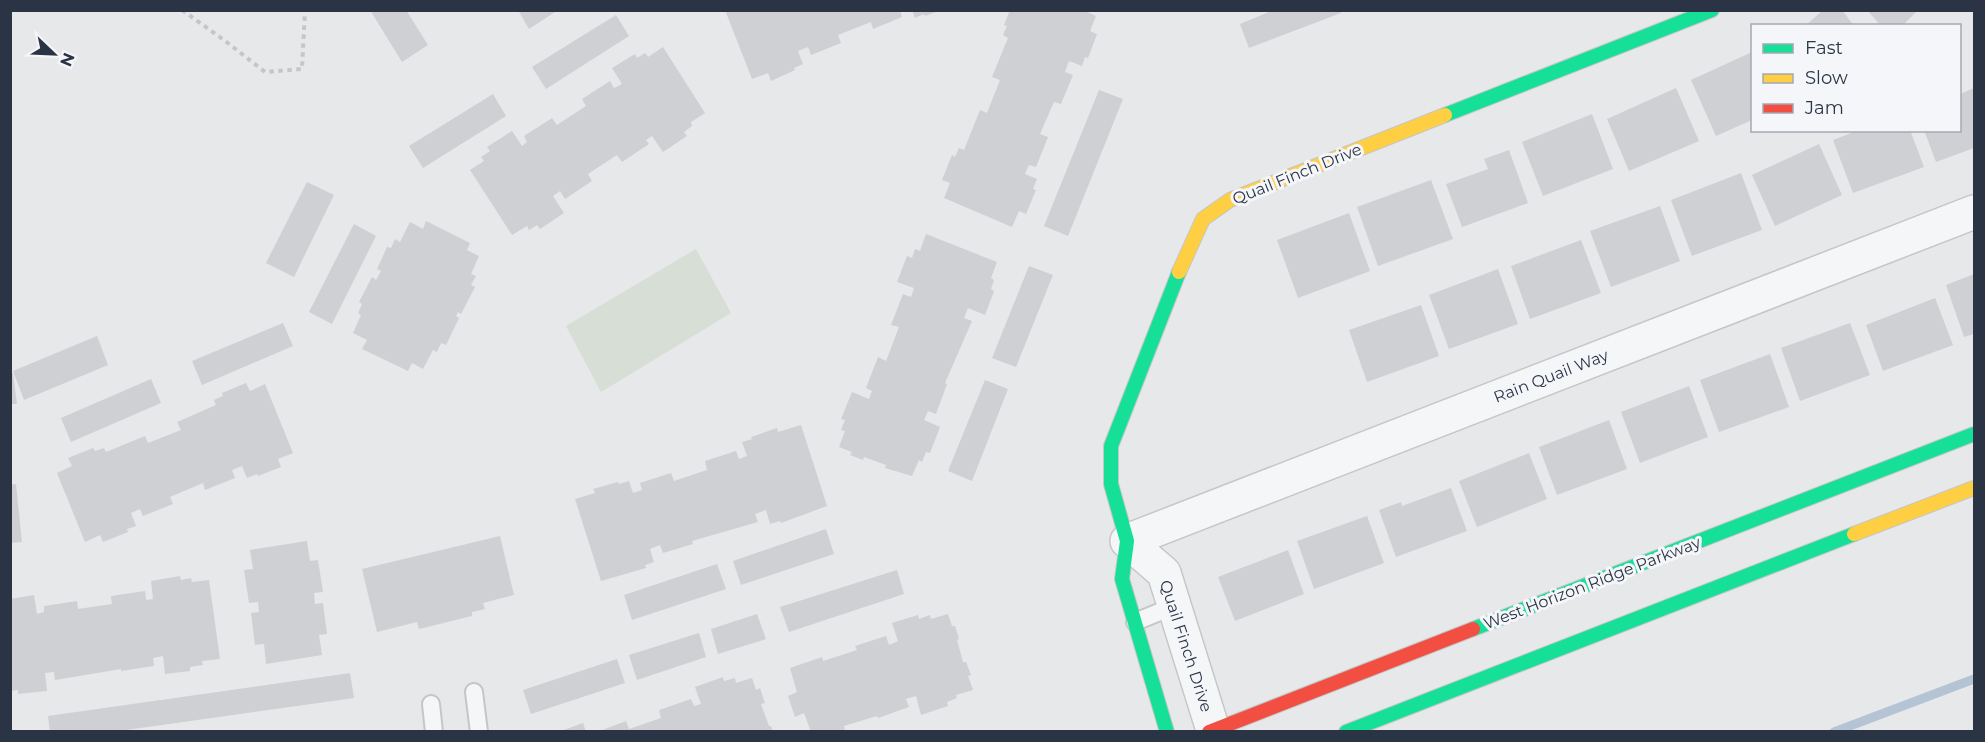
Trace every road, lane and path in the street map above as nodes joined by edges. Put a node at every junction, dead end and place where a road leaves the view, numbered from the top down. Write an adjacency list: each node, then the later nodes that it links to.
1 (182, 10): 2 (path)
2 (306, 10)
3 (1712, 10): 7 (main road, Quail Finch Drive)
4 (1974, 212): 7 (street, Rain Quail Way)
5 (1974, 434): 12 (main road, West Horizon Ridge Parkway)
6 (1974, 488): 16 (main road)
7 (1127, 541): 8 (street, Quail Finch Drive); 9 (main road, Quail Finch Drive)
8 (1174, 606): 9 (lane); 12 (street, Quail Finch Drive)
9 (1135, 622): 15 (main road, Quail Finch Drive)
10 (474, 692): 14 (lane)
11 (431, 704): 13 (lane)
12 (1212, 731)
13 (434, 732)
14 (479, 732)
15 (1167, 732)
16 (1346, 732)

